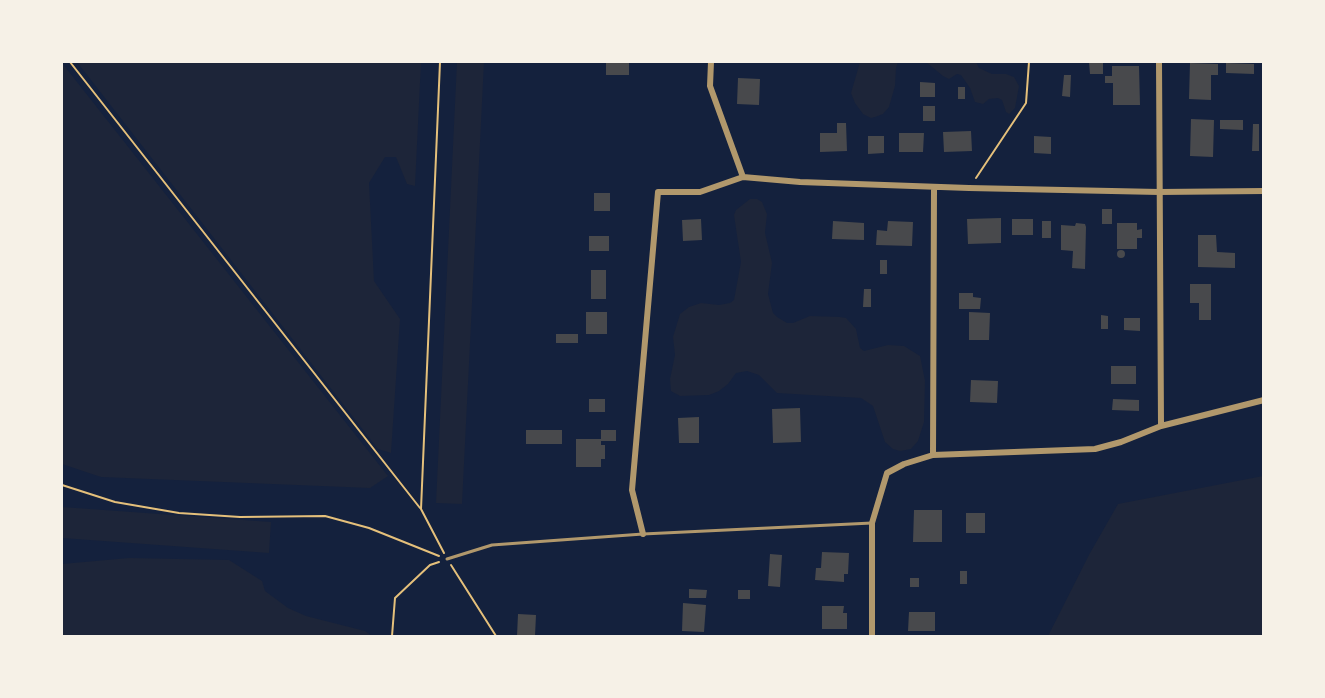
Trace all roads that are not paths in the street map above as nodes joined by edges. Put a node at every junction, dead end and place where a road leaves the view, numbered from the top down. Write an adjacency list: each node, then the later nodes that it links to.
1 (711, 62): 3 (street)
2 (1159, 62): 6 (street)
3 (743, 177): 4 (street); 11 (street)
4 (934, 187): 6 (street); 9 (street)
5 (1263, 191): 6 (street)
6 (1159, 192): 8 (street)
7 (1263, 400): 8 (street)
8 (1161, 426): 9 (street)
9 (933, 455): 10 (street)
10 (872, 523): 11 (lane); 13 (street)
11 (643, 534): 12 (lane)
12 (447, 559)
13 (872, 636)

